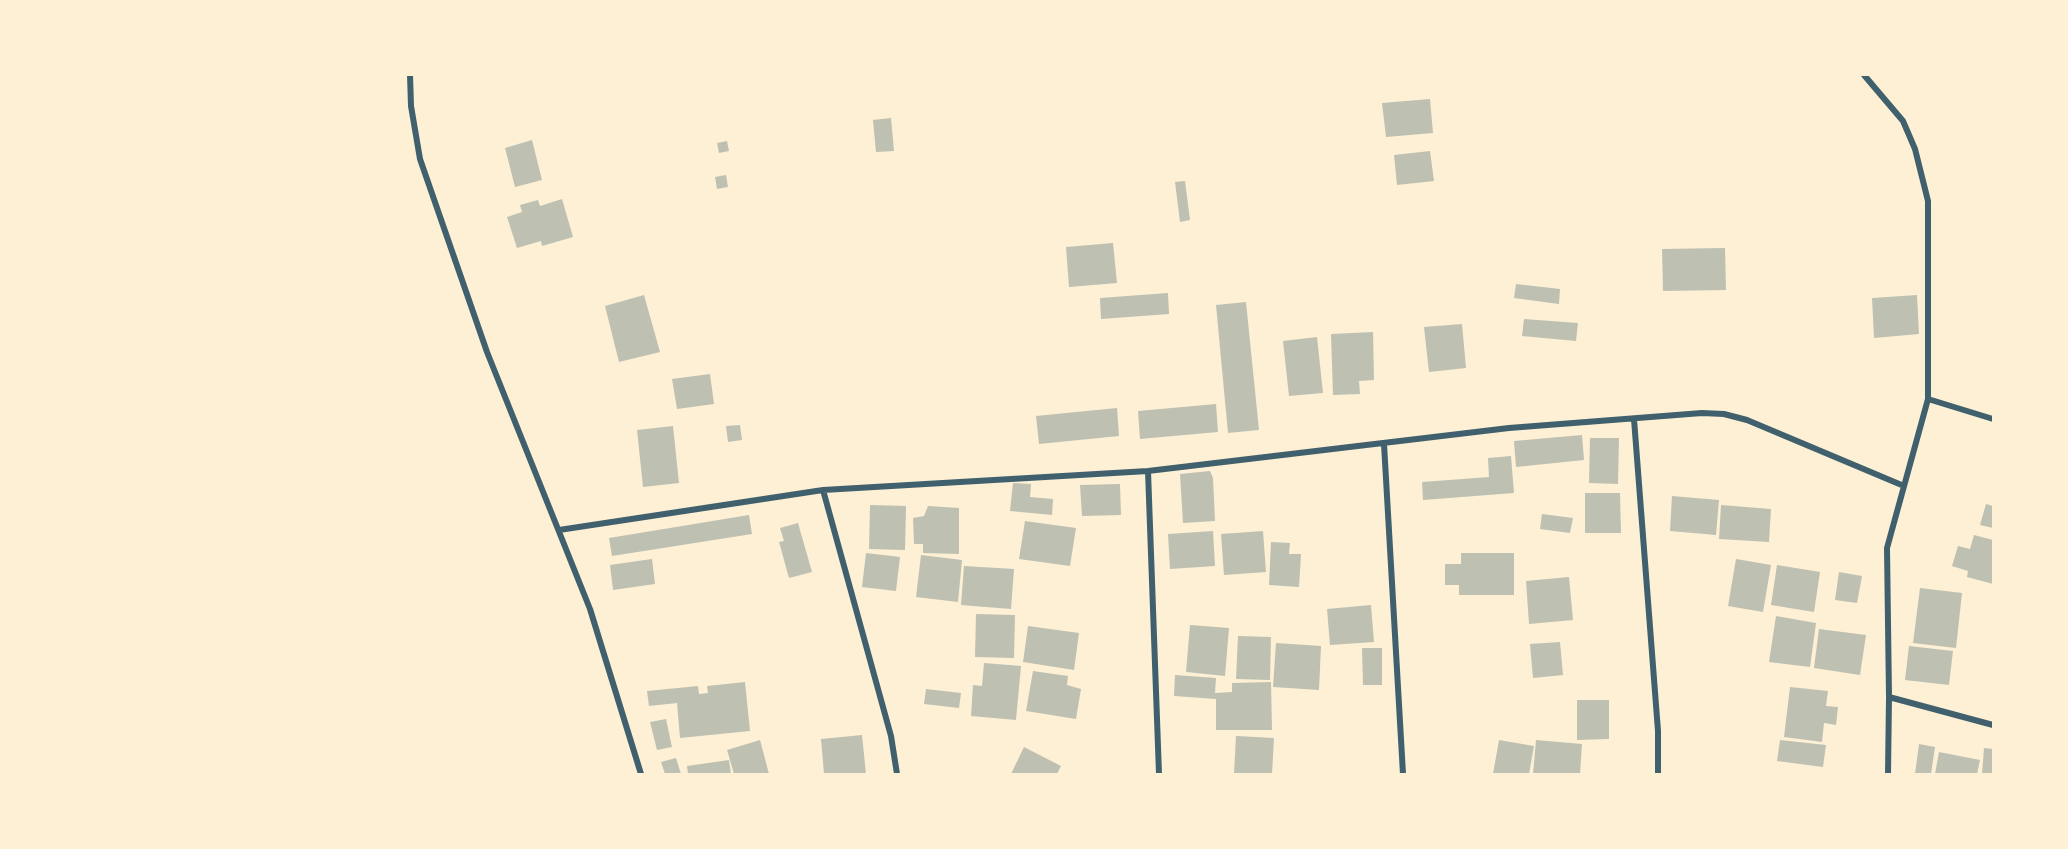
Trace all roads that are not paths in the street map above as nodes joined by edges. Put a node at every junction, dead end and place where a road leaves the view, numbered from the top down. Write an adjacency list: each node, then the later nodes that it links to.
1 (410, 75): 10 (street)
2 (1863, 75): 3 (street)
3 (1928, 399): 5 (street); 8 (street)
4 (1634, 418): 6 (street); 8 (street); 17 (street)
5 (1993, 419)
6 (1384, 444): 7 (street); 16 (street)
7 (1148, 471): 9 (street); 15 (street)
8 (1904, 486): 11 (street)
9 (824, 490): 10 (street); 14 (street)
10 (559, 530): 13 (street)
11 (1889, 697): 12 (street); 18 (street)
12 (1993, 725)
13 (641, 774)
14 (897, 774)
15 (1159, 774)
16 (1403, 774)
17 (1659, 774)
18 (1888, 774)

